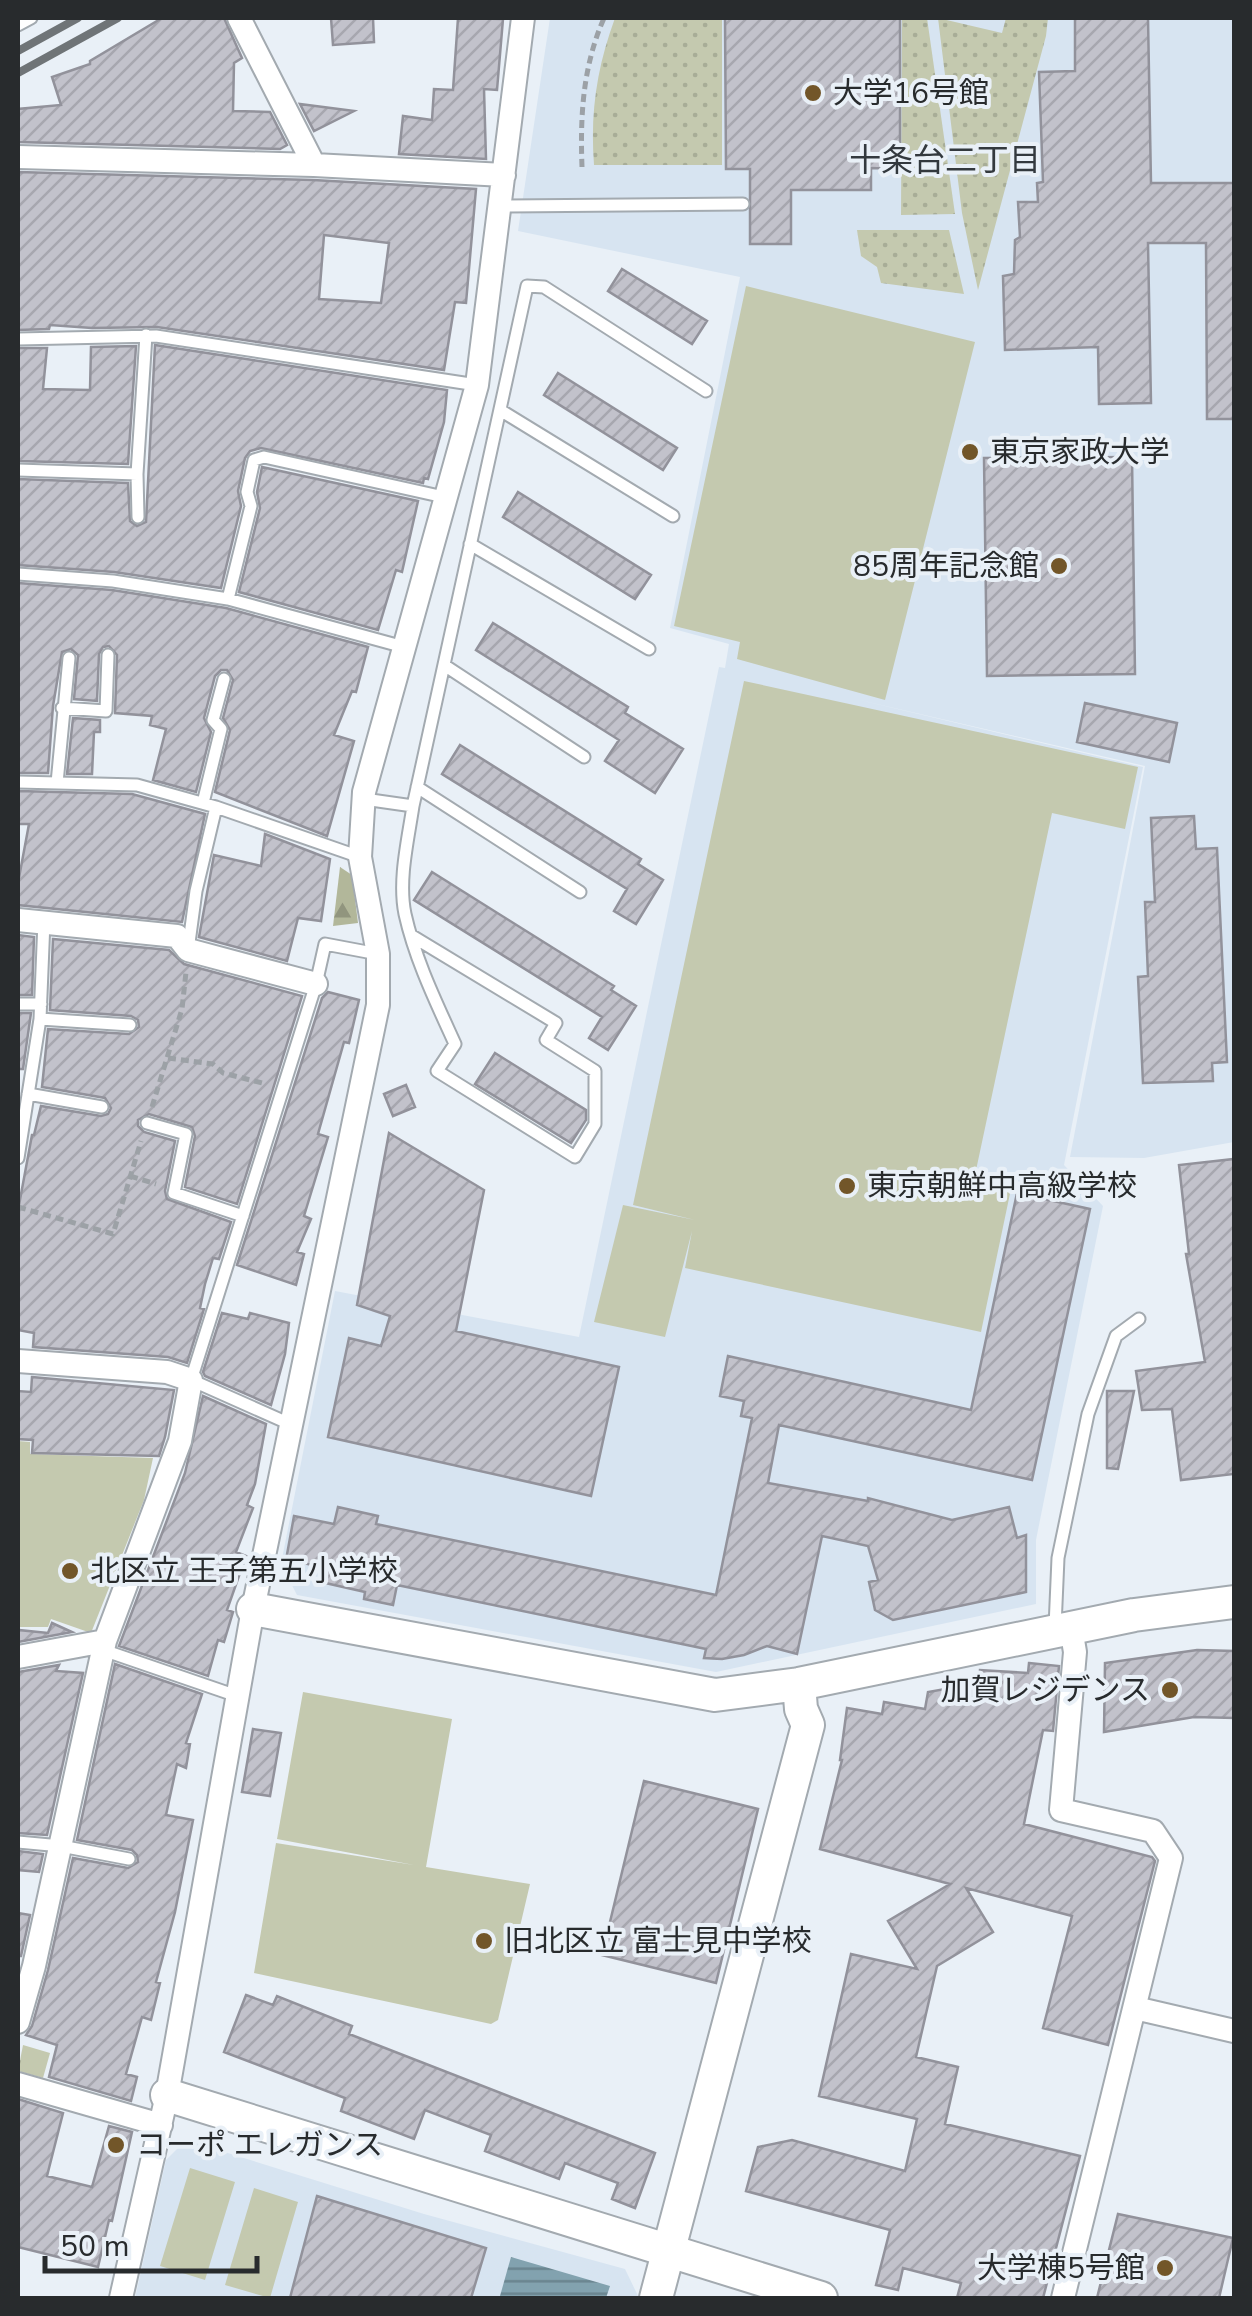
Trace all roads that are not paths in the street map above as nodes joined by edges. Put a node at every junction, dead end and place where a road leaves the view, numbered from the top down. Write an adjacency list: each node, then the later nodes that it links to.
1 (31, 18): 4 (lane)
2 (240, 18): 6 (street)
3 (523, 18): 7 (street)
4 (18, 25)
5 (18, 157): 6 (street)
6 (314, 166): 7 (street)
7 (504, 175): 9 (street)
8 (743, 204): 9 (lane)
9 (500, 206): 12 (street)
10 (146, 335): 11 (lane); 12 (lane); 16 (lane)
11 (18, 339)
12 (477, 385): 17 (street)
13 (706, 391): 14 (lane)
14 (500, 410): 18 (lane); 20 (lane)
15 (18, 470): 16 (lane)
16 (137, 474): 19 (lane)
17 (444, 497): 22 (lane); 23 (street)
18 (673, 516)
19 (138, 517)
20 (470, 544): 24 (lane); 27 (lane)
21 (18, 574): 22 (lane)
22 (228, 599): 23 (lane)
23 (404, 647): 34 (street)
24 (649, 649)
25 (108, 655): 29 (lane)
26 (68, 658): 29 (lane)
27 (444, 665): 30 (lane); 33 (lane)
28 (224, 680): 35 (lane)
29 (62, 708): 32 (lane)
30 (584, 757)
31 (18, 782): 32 (lane)
32 (57, 783): 35 (lane)
33 (417, 787): 36 (lane); 38 (lane)
34 (364, 799): 36 (lane); 37 (street)
35 (210, 805): 37 (lane); 42 (lane)
36 (414, 806): 41 (lane)
37 (360, 858): 43 (street)
38 (580, 892)
39 (18, 920): 40 (street)
40 (44, 921): 42 (street); 46 (lane)
41 (412, 936): 41 (lane)
42 (188, 950): 44 (street)
43 (378, 954): 44 (lane); 57 (street)
44 (316, 984): 53 (lane)
45 (18, 1004): 46 (lane)
46 (41, 1004): 47 (lane)
47 (40, 1019): 48 (lane); 49 (lane)
48 (130, 1025)
49 (28, 1094): 50 (lane); 52 (lane)
50 (102, 1107)
51 (146, 1123): 53 (lane)
52 (18, 1151)
53 (243, 1216): 56 (lane)
54 (1139, 1319): 60 (lane)
55 (18, 1362): 56 (street)
56 (191, 1380): 57 (lane); 61 (street)
57 (290, 1424): 59 (street)
58 (1234, 1602): 60 (street)
59 (253, 1609): 63 (street); 64 (street)
60 (1063, 1629): 63 (street); 69 (street)
61 (104, 1646): 62 (street); 64 (lane); 66 (street)
62 (18, 1657)
63 (800, 1684): 74 (street)
64 (238, 1696): 73 (street)
65 (18, 1842): 66 (lane)
66 (62, 1846): 67 (lane); 68 (street)
67 (129, 1859)
68 (26, 1965): 70 (street)
69 (1134, 2008): 71 (street); 78 (street)
70 (18, 2022)
71 (1234, 2031)
72 (18, 2084): 73 (street)
73 (164, 2110): 74 (street); 75 (street)
74 (668, 2250): 76 (street); 77 (street)
75 (122, 2298)
76 (656, 2298)
77 (822, 2298)
78 (1063, 2298)

